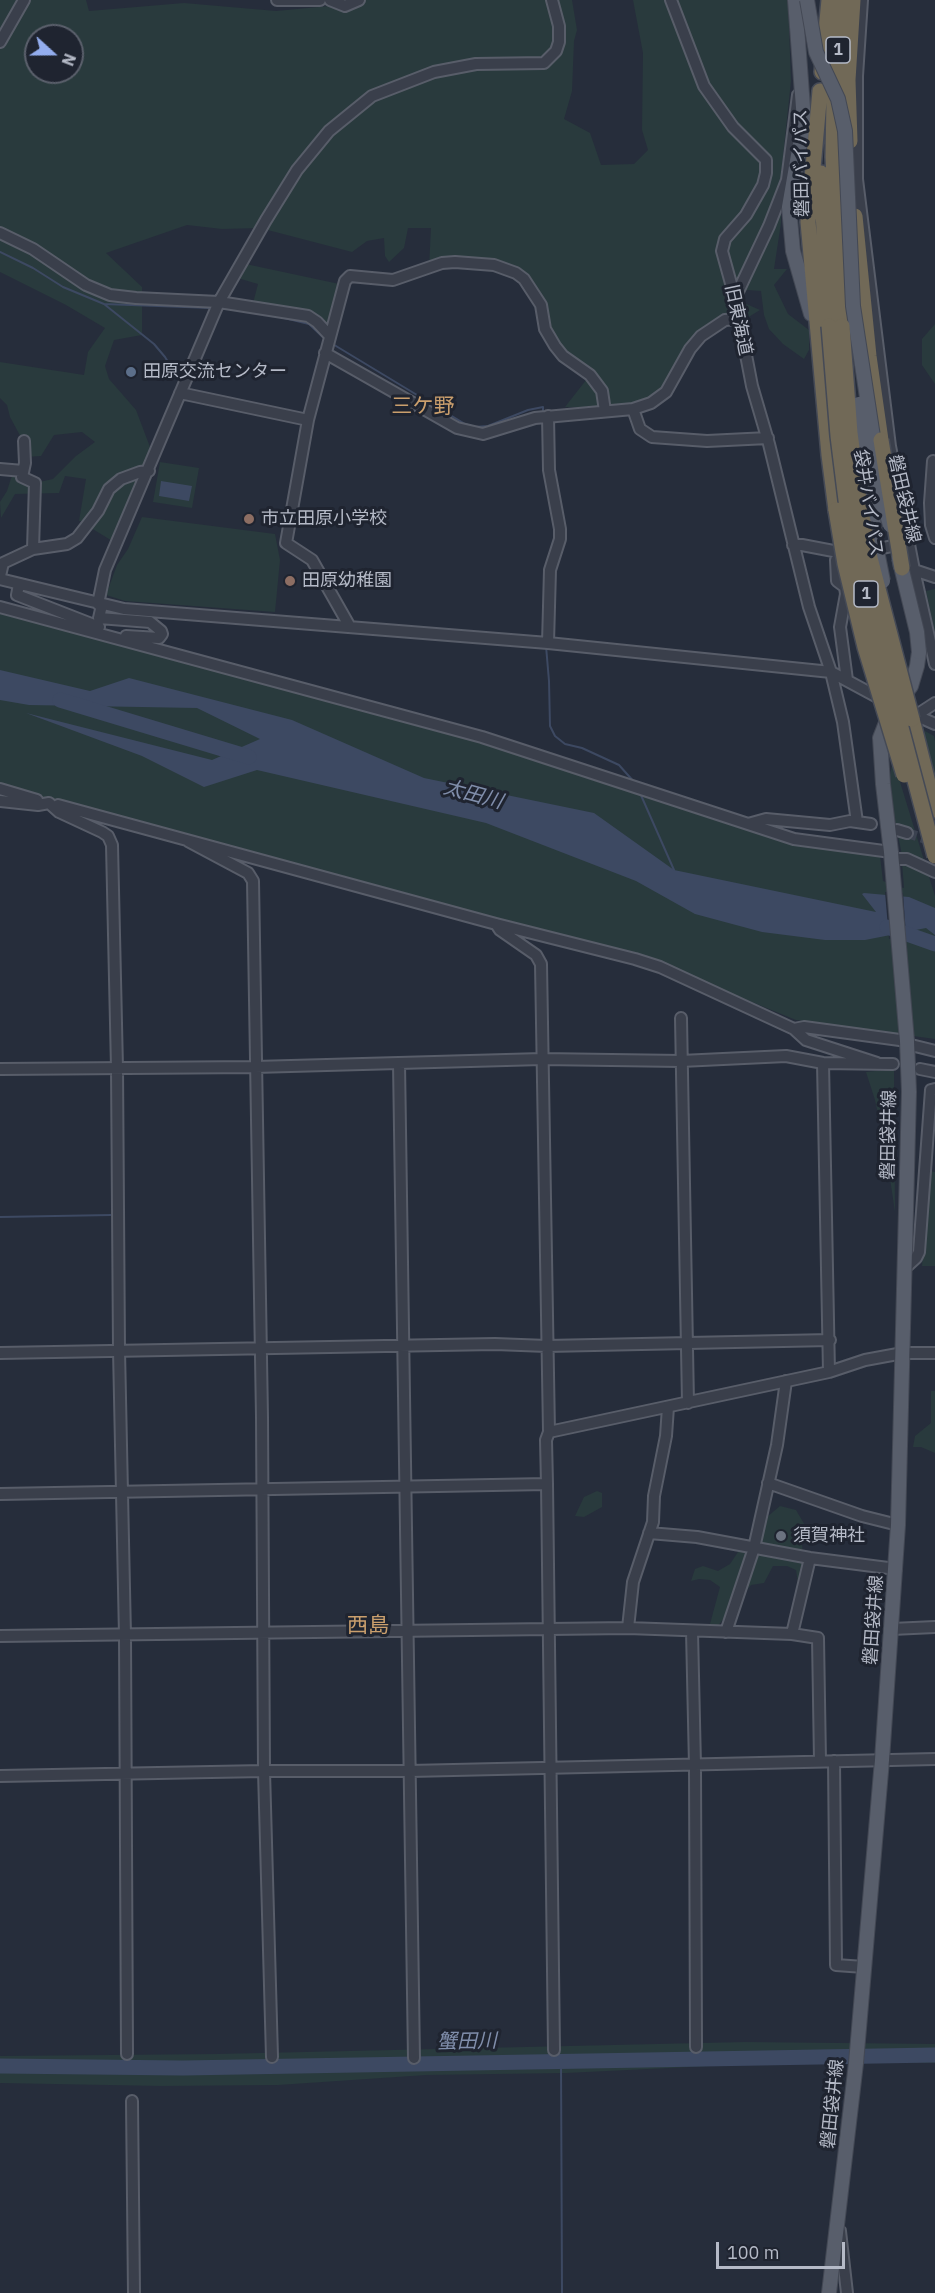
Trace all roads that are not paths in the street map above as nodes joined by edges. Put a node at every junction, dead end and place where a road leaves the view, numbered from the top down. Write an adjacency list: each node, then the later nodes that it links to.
1 (24, 0): 14 (street)
2 (277, 0): 3 (street)
3 (320, 0)
4 (330, 0): 5 (street)
5 (359, 0)
6 (552, 0): 19 (street)
7 (671, 0): 18 (street, 旧東海道)
8 (795, 0): 15 (main road)
9 (807, 0): 20 (main road, 磐田袋井線, bridge)
10 (830, 0): 16 (highway, 磐田バイパス / 1)
11 (844, 0): 22 (highway, 磐田バイパス / 1)
12 (853, 0): 33 (highway, 1)
13 (862, 0): 33 (street)
14 (0, 42)
15 (801, 74): 18 (street); 24 (main road)
16 (820, 91): 22 (highway, 磐田バイパス / 1); 24 (highway, 1)
17 (0, 233): 19 (street)
18 (735, 298): 21 (street, 旧東海道)
19 (219, 303): 23 (street); 26 (street)
20 (853, 306): 44 (main road, 磐田袋井線, bridge); 59 (main road, bridge)
21 (738, 319): 27 (street); 31 (street, 旧東海道)
22 (835, 326): 59 (highway, 袋井バイパス / 1, bridge); 69 (highway, 袋井バイパス / 1, bridge)
23 (330, 336): 25 (street); 28 (street)
24 (819, 346): 34 (highway, 1)
25 (325, 353): 29 (street); 30 (street)
26 (180, 393): 30 (street); 38 (street)
27 (633, 409): 28 (street); 31 (street)
28 (605, 411): 29 (street)
29 (548, 416): 52 (street)
30 (308, 420): 50 (street)
31 (768, 438): 41 (street, 旧東海道)
32 (24, 441): 37 (street)
33 (886, 443): 34 (street); 40 (street); 44 (highway, 1, bridge)
34 (829, 455): 69 (highway, 1, bridge)
35 (934, 467): 39 (street)
36 (0, 470): 37 (street)
37 (23, 471): 42 (street)
38 (149, 471): 42 (street); 48 (street)
39 (935, 538)
40 (908, 542): 43 (street); 44 (street)
41 (793, 545): 43 (street); 55 (street, 旧東海道)
42 (33, 549): 46 (street)
43 (848, 554): 56 (street)
44 (908, 569): 45 (street); 53 (main road, 磐田袋井線, bridge)
45 (935, 577)
46 (0, 578): 47 (street)
47 (19, 584): 48 (street); 51 (street)
48 (100, 604): 50 (street); 51 (street)
49 (0, 606): 51 (street)
50 (350, 627): 52 (street)
51 (119, 638): 66 (street)
52 (548, 643): 55 (street)
53 (922, 655): 54 (street); 58 (main road, 磐田袋井線)
54 (935, 664)
55 (831, 672): 56 (street); 65 (street, 旧東海道)
56 (847, 680): 58 (street)
57 (935, 703): 59 (street)
58 (894, 706): 59 (street); 70 (main road, 磐田袋井線)
59 (914, 717): 60 (street); 64 (highway, 袋井バイパス / 1)
60 (935, 724)
61 (0, 789): 63 (street)
62 (0, 801): 63 (street)
63 (49, 803): 68 (street); 84 (street)
64 (935, 810)
65 (857, 822): 66 (street); 67 (street)
66 (748, 824): 70 (street)
67 (872, 824)
68 (188, 841): 72 (street); 83 (street)
69 (935, 857)
70 (891, 859): 71 (street); 75 (main road, 磐田袋井線)
71 (935, 872)
72 (496, 924): 74 (street); 77 (street)
73 (681, 1018): 78 (street)
74 (794, 1029): 75 (street); 81 (street)
75 (906, 1040): 76 (street); 90 (main road, 磐田袋井線)
76 (935, 1051)
77 (542, 1059): 78 (street); 79 (street); 93 (street)
78 (681, 1061): 80 (street); 92 (street)
79 (399, 1063): 83 (street); 94 (street)
80 (823, 1063): 81 (street); 91 (street)
81 (877, 1063): 82 (street)
82 (893, 1064)
83 (255, 1067): 84 (street); 95 (street)
84 (117, 1068): 85 (street); 96 (street)
85 (0, 1069)
86 (920, 1069): 87 (street)
87 (935, 1072)
88 (935, 1089): 89 (street)
89 (930, 1165): 90 (street)
90 (905, 1268): 98 (main road, 磐田袋井線)
91 (830, 1340): 92 (street); 100 (street)
92 (686, 1344): 93 (street); 102 (street)
93 (547, 1346): 94 (street); 104 (street)
94 (402, 1347): 95 (street); 107 (street)
95 (260, 1348): 96 (street); 108 (street)
96 (119, 1350): 97 (street); 109 (street)
97 (0, 1353)
98 (903, 1353): 99 (street); 100 (street); 111 (main road, 磐田袋井線)
99 (935, 1353)
100 (830, 1372): 101 (street)
101 (786, 1381): 102 (street); 105 (street)
102 (688, 1403): 103 (street)
103 (668, 1407): 104 (street); 112 (street)
104 (549, 1432): 106 (street)
105 (768, 1483): 111 (street); 113 (street)
106 (547, 1484): 107 (street); 119 (street)
107 (406, 1486): 108 (street); 121 (street)
108 (262, 1489): 109 (street); 123 (street)
109 (121, 1493): 110 (street); 126 (street)
110 (0, 1494)
111 (898, 1525): 115 (main road, 磐田袋井線)
112 (649, 1533): 113 (street); 117 (street)
113 (754, 1548): 114 (street); 122 (street)
114 (810, 1558): 115 (street); 124 (street)
115 (896, 1569): 118 (main road, 磐田袋井線)
116 (935, 1627): 118 (street)
117 (628, 1628): 119 (street); 120 (street)
118 (892, 1629): 128 (main road, 磐田袋井線)
119 (549, 1630): 121 (street); 132 (street)
120 (692, 1631): 122 (street); 131 (street)
121 (408, 1632): 123 (street); 134 (street)
122 (726, 1632): 124 (street)
123 (263, 1633): 126 (street); 133 (street)
124 (792, 1634): 129 (street)
125 (0, 1636): 126 (street)
126 (125, 1636): 135 (street)
127 (935, 1759): 128 (street)
128 (882, 1760): 130 (street); 137 (main road, 磐田袋井線)
129 (820, 1761): 130 (street); 131 (street)
130 (834, 1761): 137 (street)
131 (695, 1766): 132 (street); 138 (street)
132 (551, 1768): 134 (street); 139 (street)
133 (264, 1771): 134 (street); 135 (street); 141 (street)
134 (410, 1771): 142 (street)
135 (126, 1774): 136 (street); 140 (street)
136 (0, 1776)
137 (864, 1967): 144 (main road, 磐田袋井線)
138 (696, 2047)
139 (554, 2050)
140 (127, 2054)
141 (272, 2057)
142 (414, 2058)
143 (132, 2101): 145 (street)
144 (839, 2219): 146 (main road, 磐田袋井線); 147 (street)
145 (134, 2293)
146 (830, 2293)
147 (847, 2293)

